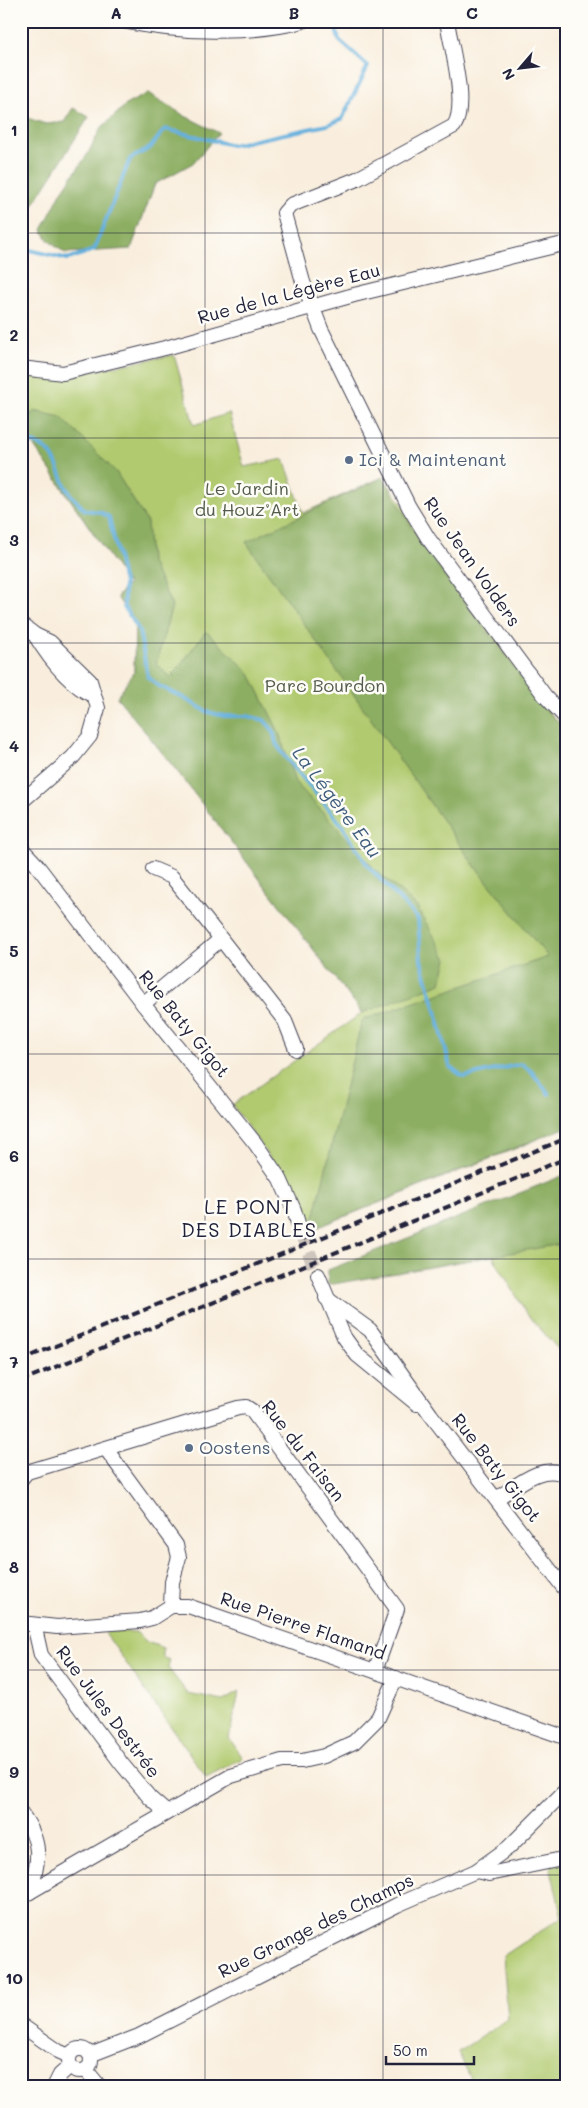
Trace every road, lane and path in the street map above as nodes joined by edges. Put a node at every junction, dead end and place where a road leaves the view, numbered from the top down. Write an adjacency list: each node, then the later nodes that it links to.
1 (123, 21): 2 (street)
2 (303, 21)
3 (447, 21): 5 (street, Rue Jean Volders)
4 (567, 243): 5 (street, Rue de la Légère Eau)
5 (313, 307): 6 (street, Rue de la Légère Eau); 8 (street, Rue Jean Volders)
6 (21, 368)
7 (21, 624): 9 (street)
8 (567, 719)
9 (21, 802)
10 (21, 848): 13 (street, Rue Baty Gigot)
11 (153, 869): 12 (street)
12 (221, 939): 13 (street); 14 (street)
13 (142, 1004): 15 (street, Rue Baty Gigot)
14 (296, 1049)
15 (301, 1233)
16 (318, 1275): 17 (street, Rue Baty Gigot)
17 (326, 1298): 18 (street, Rue Baty Gigot); 18 (street, Rue Baty Gigot)
18 (431, 1415): 22 (street, Rue Baty Gigot)
19 (106, 1449): 21 (street, Rue du Faisan); 24 (street); 27 (street, Rue du Faisan)
20 (567, 1476): 22 (street)
21 (21, 1479)
22 (496, 1499): 23 (street, Rue Baty Gigot)
23 (567, 1592)
24 (171, 1606): 26 (street); 27 (street, Rue Pierre Flamand)
25 (21, 1623): 26 (street)
26 (37, 1626): 31 (street, Rue Jules Destrée)
27 (375, 1671): 28 (street, Rue Pierre Flamand)
28 (396, 1678): 29 (street, Rue Pierre Flamand); 31 (street)
29 (567, 1738)
30 (567, 1788): 34 (street)
31 (166, 1812): 35 (street)
32 (21, 1813): 35 (street)
33 (567, 1858): 34 (street, Rue Grange des Champs)
34 (476, 1871): 37 (street, Rue Grange des Champs)
35 (26, 1895)
36 (21, 2026): 38 (street)
37 (90, 2056): 38 (street); 39 (street)
38 (70, 2061): 39 (street); 40 (street)
39 (86, 2070): 41 (street)
40 (54, 2087)
41 (100, 2087)

